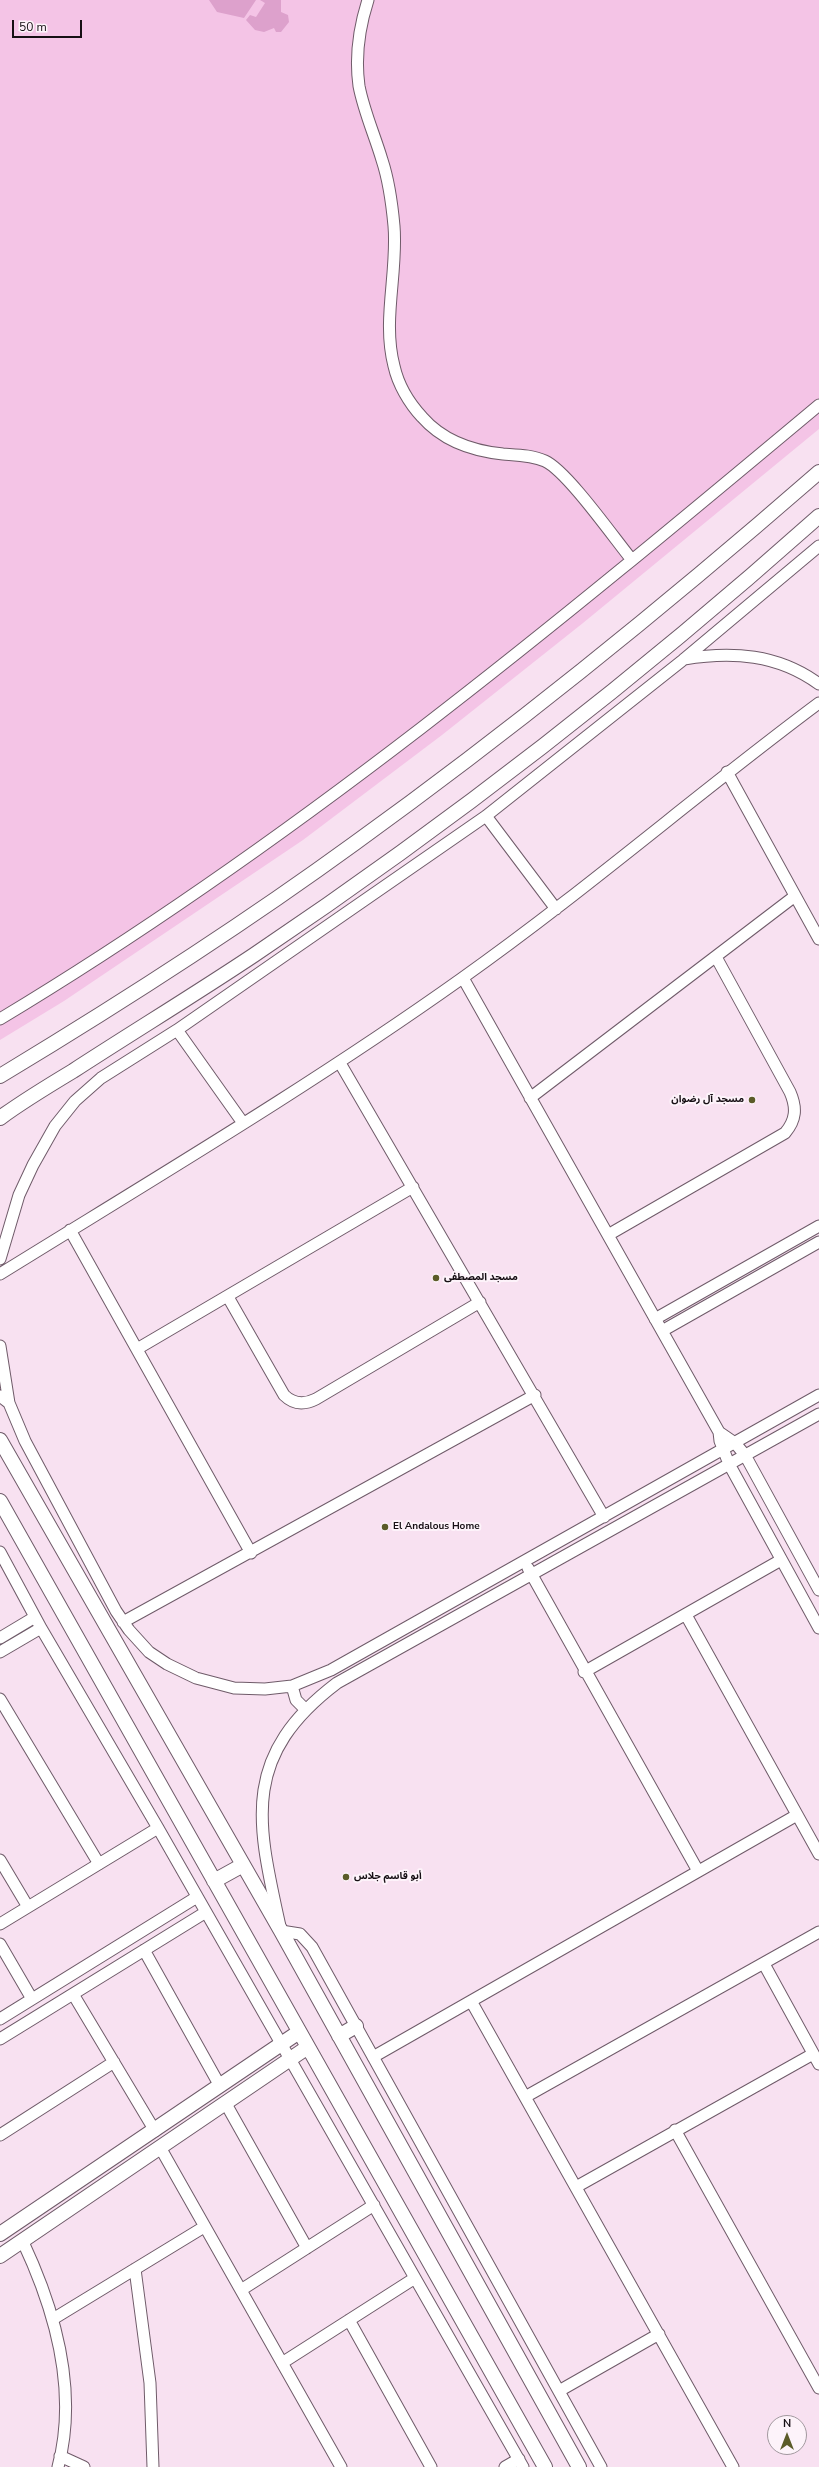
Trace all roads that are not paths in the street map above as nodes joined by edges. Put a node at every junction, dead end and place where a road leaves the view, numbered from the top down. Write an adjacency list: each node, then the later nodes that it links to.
1 (368, 0): 6 (street)
2 (819, 405): 6 (street)
3 (819, 472): 20 (street)
4 (819, 516): 22 (street)
5 (819, 546): 7 (street)
6 (632, 560): 17 (street)
7 (683, 660): 8 (street); 11 (street)
8 (819, 684)
9 (819, 703): 10 (street)
10 (727, 772): 12 (street); 13 (street)
11 (486, 816): 13 (street); 18 (street)
12 (795, 896): 14 (street); 15 (street)
13 (556, 909): 16 (street)
14 (819, 939)
15 (716, 957): 21 (street); 27 (street)
16 (463, 978): 19 (street); 21 (street)
17 (0, 1019)
18 (177, 1030): 23 (street); 29 (street)
19 (340, 1063): 23 (street); 24 (street)
20 (0, 1076)
21 (530, 1098): 27 (street)
22 (0, 1118)
23 (243, 1123): 26 (street)
24 (413, 1187): 31 (street); 32 (street)
25 (819, 1226): 33 (street)
26 (70, 1230): 30 (street); 36 (street)
27 (608, 1235): 33 (street)
28 (819, 1242): 34 (street)
29 (0, 1259)
30 (0, 1274)
31 (228, 1297): 32 (street); 36 (street)
32 (480, 1302): 37 (street)
33 (655, 1319): 34 (street)
34 (662, 1331): 42 (street)
35 (0, 1346): 40 (street)
36 (137, 1349): 51 (street)
37 (535, 1395): 49 (street); 51 (street)
38 (819, 1395): 44 (street)
39 (0, 1396): 40 (street)
40 (9, 1403): 58 (street)
41 (819, 1414): 46 (street)
42 (719, 1432): 44 (street); 45 (street)
43 (0, 1440): 72 (street)
44 (735, 1443): 45 (street); 46 (street)
45 (723, 1450): 47 (street); 49 (street)
46 (745, 1456): 47 (street); 55 (street)
47 (729, 1464): 52 (street); 54 (street)
48 (0, 1501): 74 (street)
49 (604, 1518): 53 (street)
50 (0, 1552): 57 (street)
51 (251, 1553): 58 (street)
52 (780, 1560): 56 (street); 60 (street)
53 (525, 1562): 54 (street); 64 (street)
54 (531, 1574): 63 (street); 66 (street)
55 (819, 1590)
56 (686, 1615): 63 (street); 67 (street)
57 (35, 1617): 59 (street); 61 (street)
58 (123, 1622): 64 (street)
59 (41, 1628): 62 (street); 68 (street)
60 (819, 1628)
61 (0, 1638)
62 (0, 1652)
63 (584, 1672): 73 (street)
64 (292, 1686): 66 (street)
65 (0, 1699): 71 (street)
66 (306, 1710): 79 (street)
67 (797, 1815): 69 (street); 73 (street)
68 (158, 1828): 71 (street); 75 (street)
69 (819, 1854)
70 (0, 1860): 76 (street)
71 (99, 1864): 76 (street)
72 (243, 1865): 74 (street); 79 (street)
73 (698, 1872): 86 (street)
74 (214, 1881): 89 (street)
75 (197, 1898): 77 (street); 85 (street)
76 (28, 1907): 78 (street)
77 (206, 1912): 82 (street); 92 (street)
78 (0, 1924)
79 (281, 1931): 88 (street); 90 (street)
80 (819, 1932): 83 (street)
81 (0, 1944): 85 (street)
82 (144, 1950): 84 (street); 99 (street)
83 (764, 1964): 94 (street); 100 (street)
84 (73, 1994): 91 (street); 97 (street)
85 (32, 1999): 87 (street)
86 (471, 2001): 95 (street); 100 (street)
87 (0, 2019)
88 (356, 2026): 90 (street); 95 (street)
89 (299, 2032): 92 (street); 93 (street)
90 (339, 2036): 132 (street)
91 (0, 2039)
92 (282, 2044): 96 (street); 99 (street)
93 (308, 2047): 96 (street); 131 (street)
94 (813, 2054): 98 (street); 103 (street)
95 (373, 2056): 123 (street)
96 (291, 2060): 101 (street); 107 (street)
97 (114, 2062): 102 (street); 104 (street)
98 (819, 2064)
99 (220, 2086): 102 (street)
100 (525, 2097): 106 (street)
101 (226, 2104): 105 (street); 113 (street)
102 (155, 2130): 108 (street)
103 (675, 2130): 106 (street); 122 (street)
104 (0, 2135)
105 (161, 2149): 109 (street); 110 (street)
106 (576, 2187): 120 (street)
107 (374, 2205): 113 (street); 116 (street)
108 (27, 2218): 110 (street); 111 (street)
109 (204, 2227): 115 (street); 117 (street)
110 (37, 2233): 112 (street)
111 (0, 2234)
112 (23, 2242): 114 (street); 118 (street)
113 (307, 2248): 117 (street)
114 (0, 2256)
115 (135, 2269): 118 (street); 127 (street)
116 (416, 2278): 119 (street); 125 (street)
117 (241, 2290): 121 (street)
118 (53, 2319): 124 (street)
119 (349, 2320): 121 (street); 129 (street)
120 (659, 2334): 123 (street); 134 (street)
121 (282, 2363): 128 (street)
122 (819, 2388)
123 (559, 2391): 133 (street)
124 (59, 2462): 126 (street)
125 (521, 2463): 130 (street)
126 (84, 2467)
127 (153, 2467)
128 (341, 2467)
129 (431, 2467)
130 (505, 2467)
131 (546, 2467)
132 (579, 2467)
133 (601, 2467)
134 (733, 2467)

